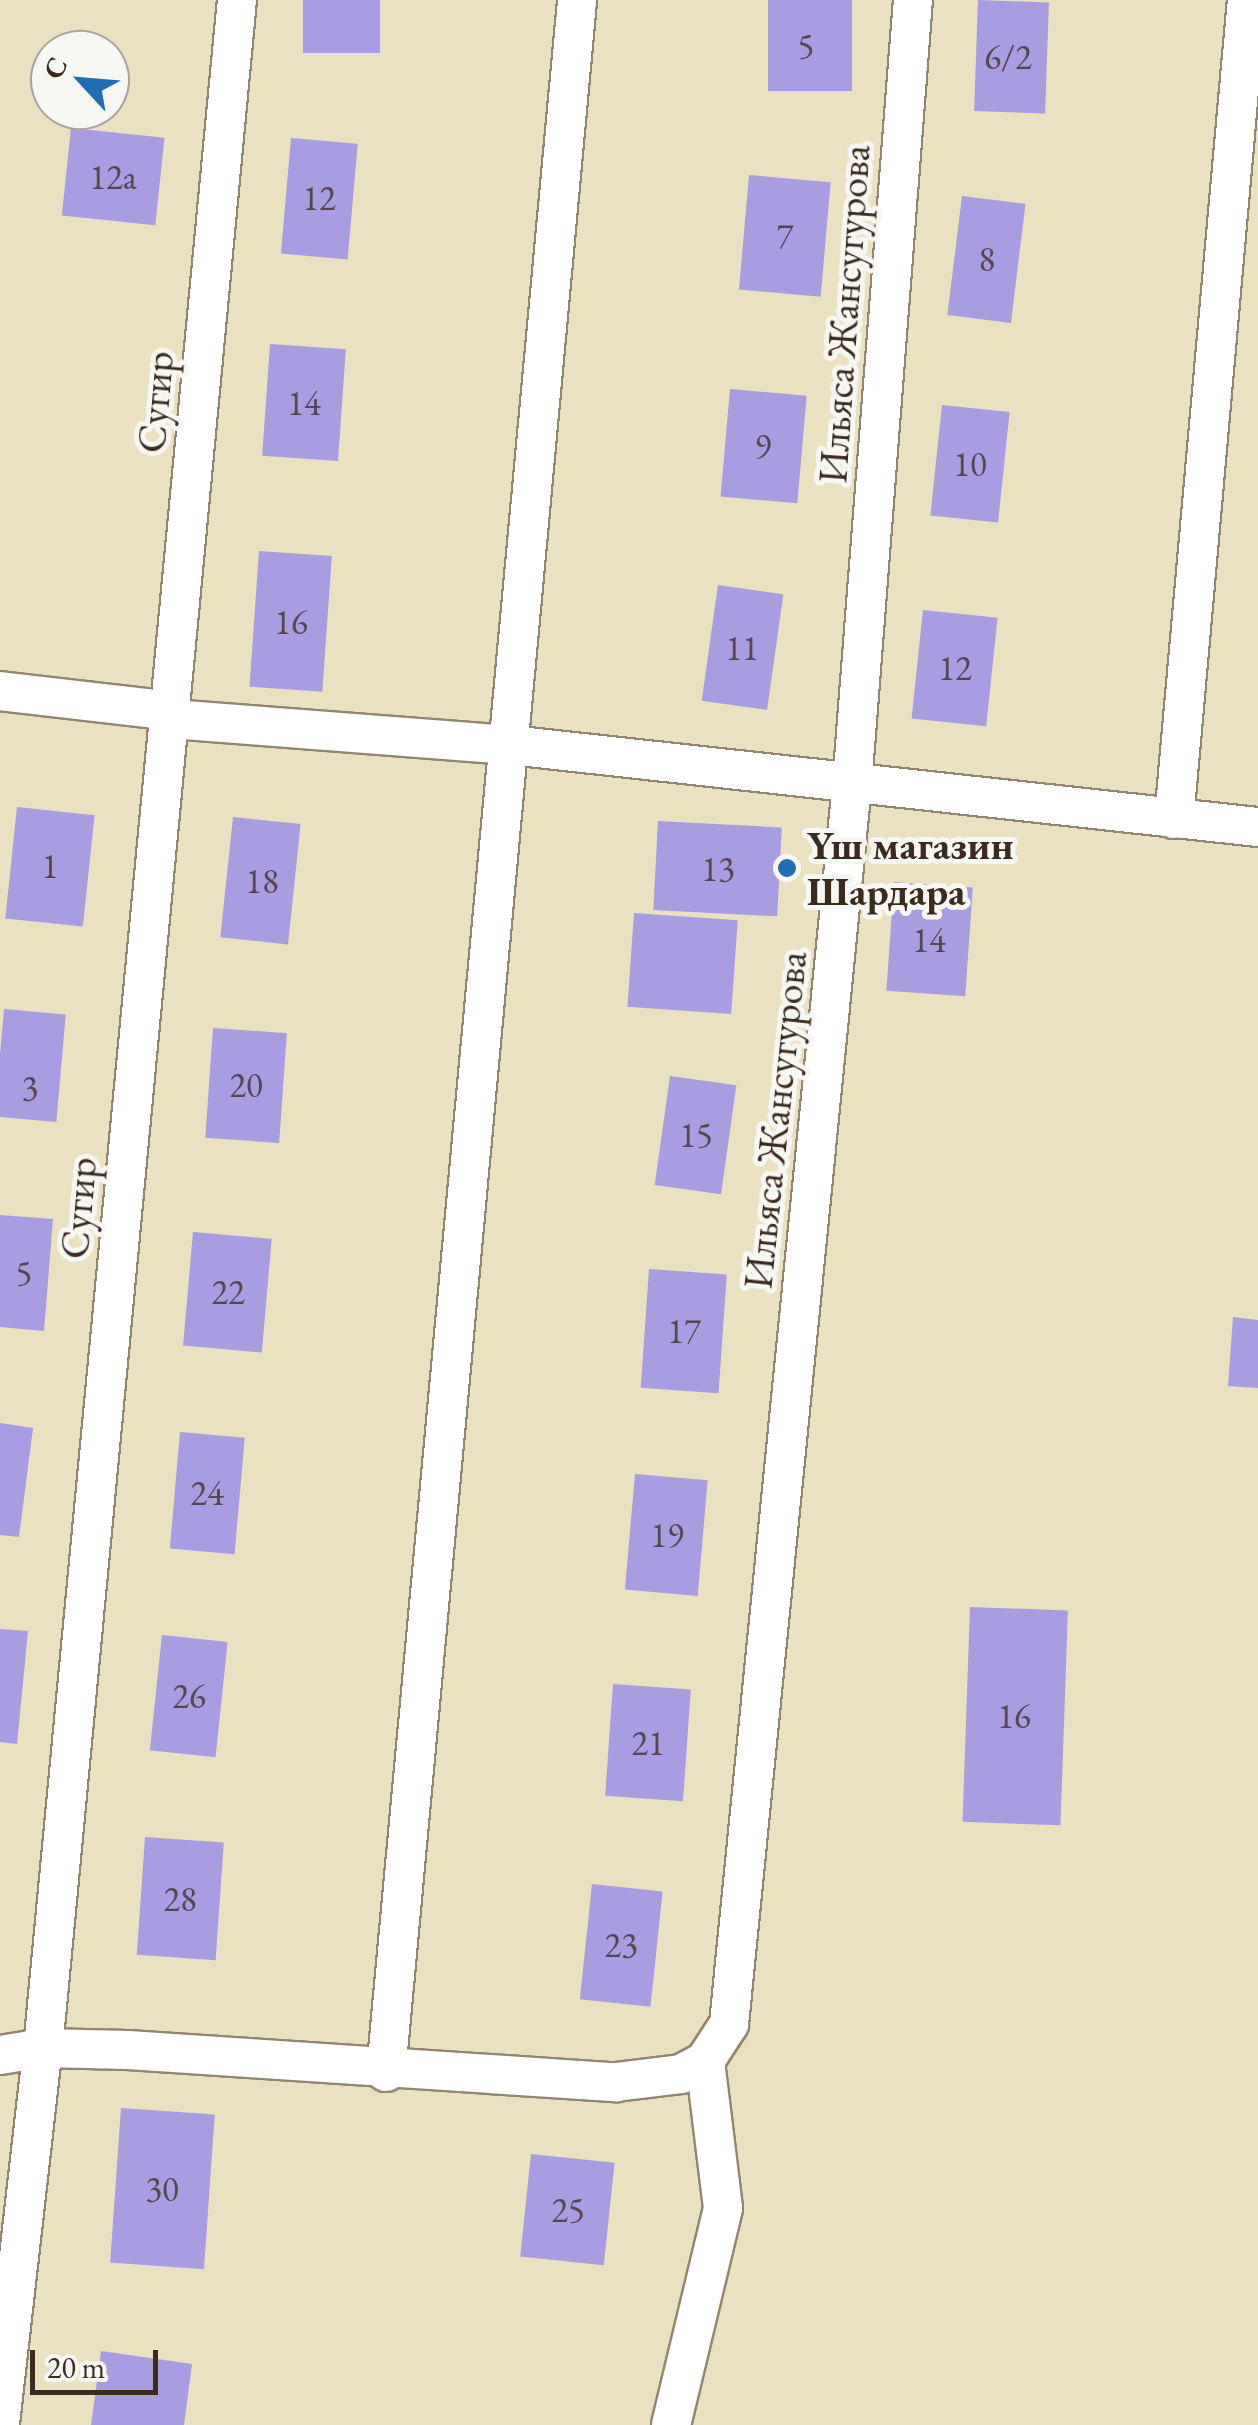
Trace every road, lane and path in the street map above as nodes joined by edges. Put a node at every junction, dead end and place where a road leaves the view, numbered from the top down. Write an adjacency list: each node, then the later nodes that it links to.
1 (237, 0): 6 (street, Сугир)
2 (577, 0): 7 (street)
3 (913, 0): 8 (street, Ильяса Жансугурова)
4 (1248, 0): 9 (street)
5 (0, 691): 6 (street)
6 (171, 715): 7 (street); 11 (street, Сугир)
7 (510, 746): 8 (street); 14 (street)
8 (852, 785): 9 (street); 13 (street, Ильяса Жансугурова)
9 (1174, 819): 10 (street)
10 (1258, 827)
11 (43, 2048): 12 (street); 14 (street); 15 (street, Сугир)
12 (0, 2056)
13 (705, 2062): 14 (street); 16 (street)
14 (386, 2072)
15 (0, 2423)
16 (671, 2425)

